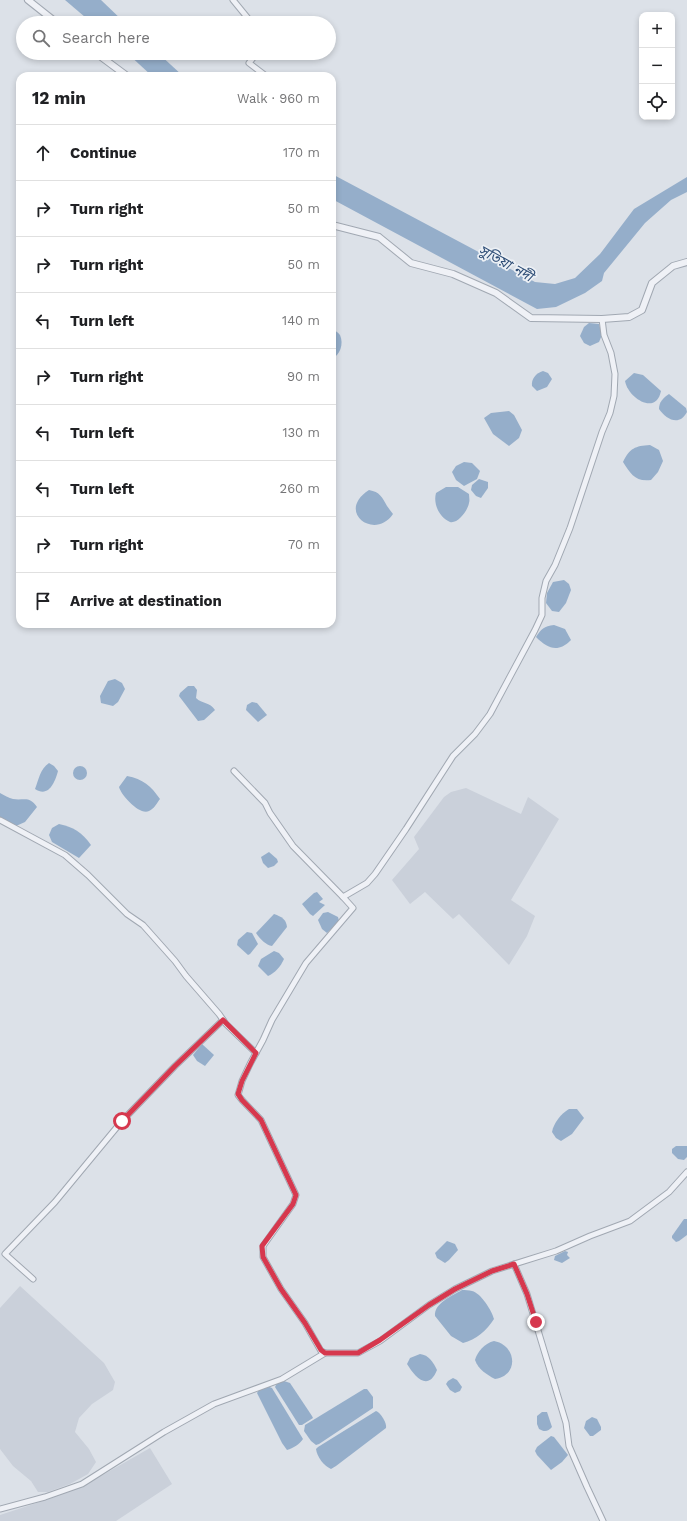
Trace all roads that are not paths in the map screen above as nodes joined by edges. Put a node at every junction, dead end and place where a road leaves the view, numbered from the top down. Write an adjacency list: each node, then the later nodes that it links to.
1 (28, 0): 3 (street)
2 (233, 0): 4 (street)
3 (48, 16)
4 (246, 16)
5 (105, 60): 7 (street)
6 (252, 60): 8 (street)
7 (122, 72)
8 (261, 72)
9 (336, 226): 11 (street)
10 (687, 262): 11 (street)
11 (602, 319): 14 (street)
12 (234, 771): 14 (street)
13 (0, 820): 15 (street)
14 (343, 897): 16 (street)
15 (223, 1020): 16 (street); 19 (street)
16 (256, 1053): 20 (street)
17 (687, 1172): 18 (street)
18 (514, 1264): 20 (street); 22 (street)
19 (33, 1279)
20 (325, 1353): 21 (street)
21 (0, 1509)
22 (603, 1521)

